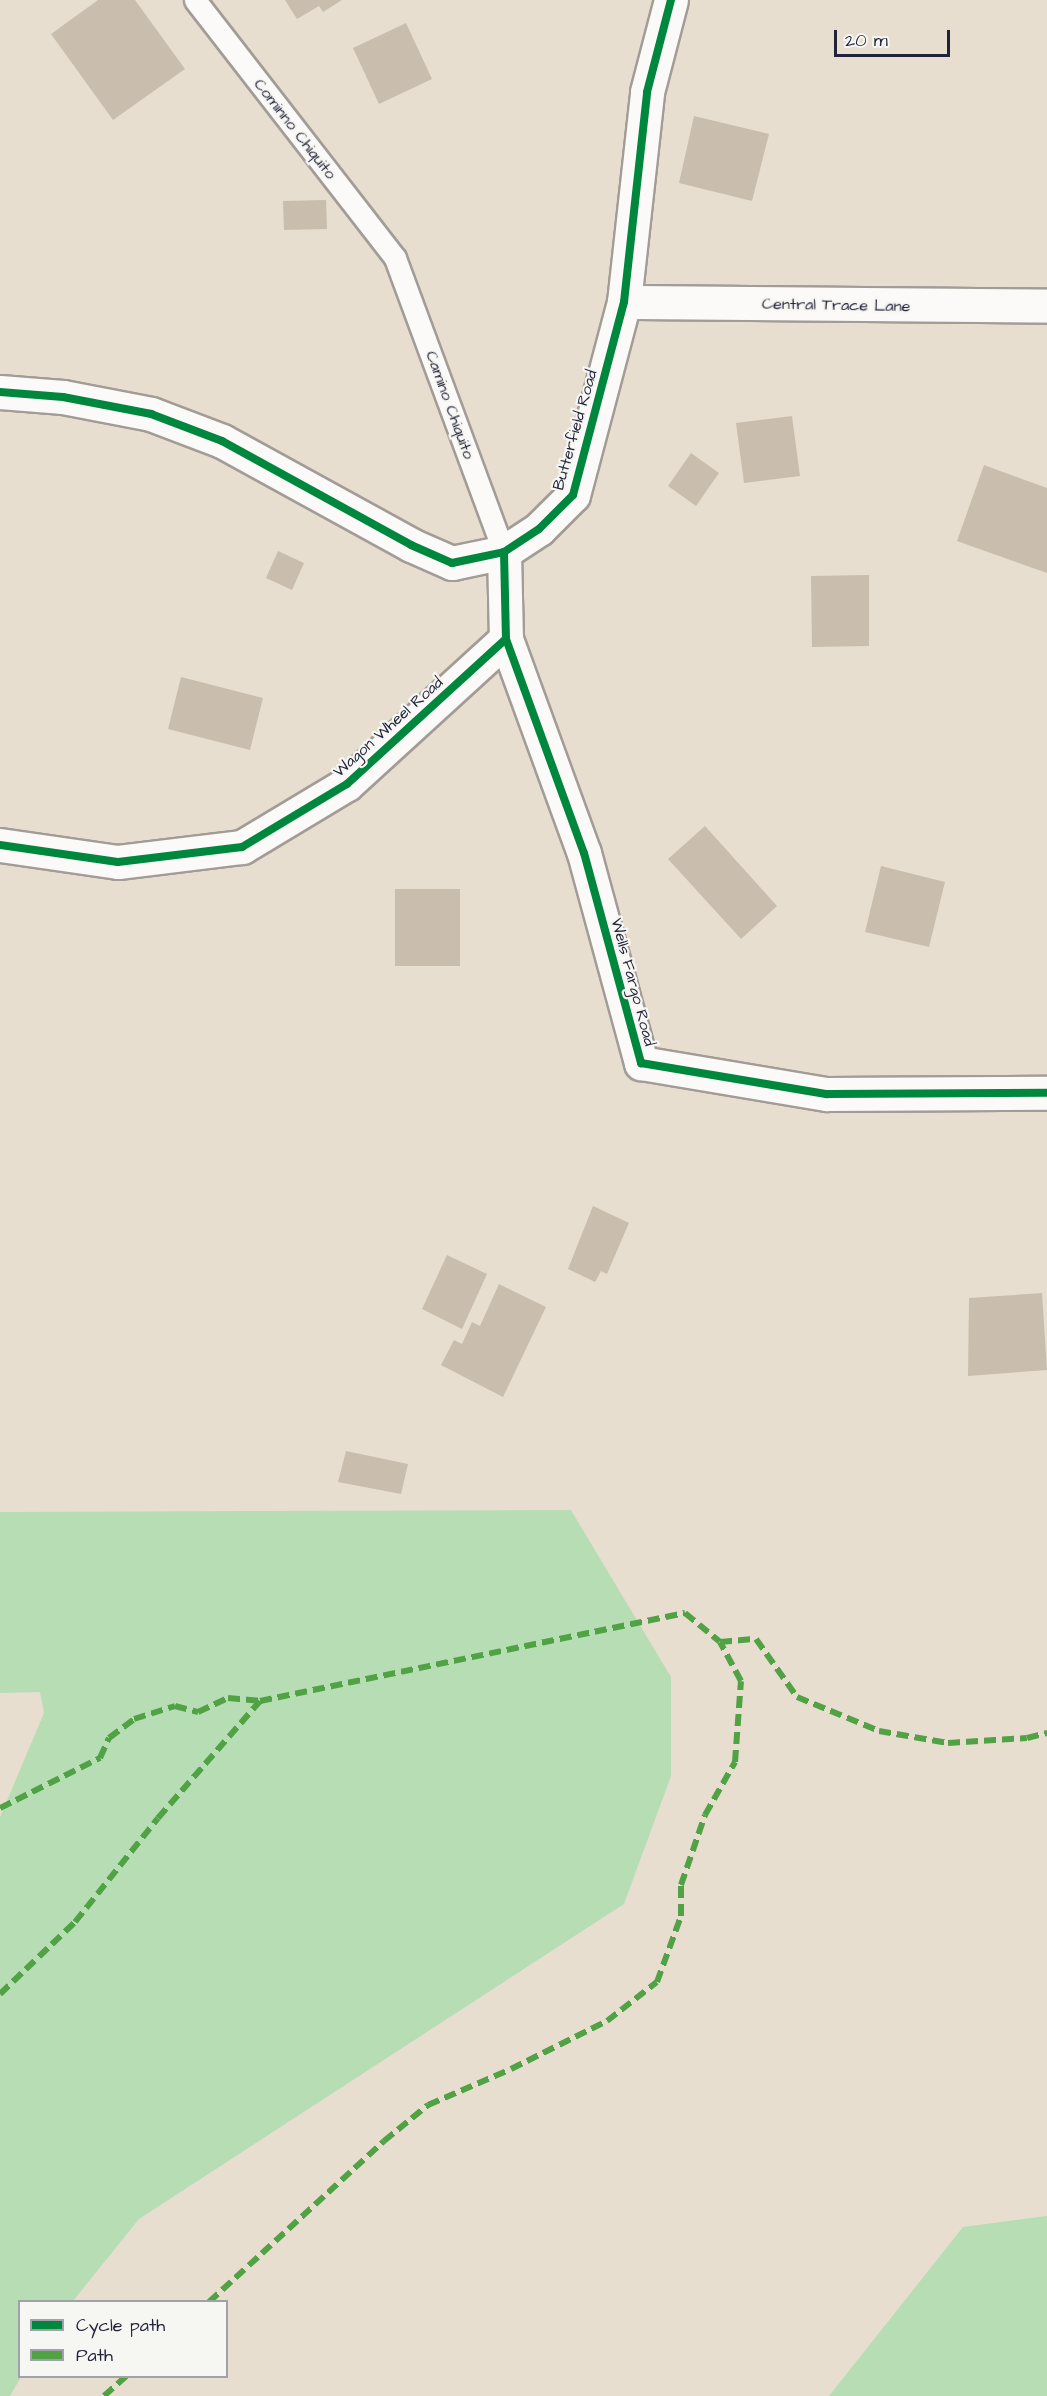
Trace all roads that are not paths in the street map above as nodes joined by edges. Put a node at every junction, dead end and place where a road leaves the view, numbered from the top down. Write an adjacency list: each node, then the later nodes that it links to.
1 (195, 0): 3 (lane, Cominno Chiquito)
2 (671, 0): 4 (street, Butterfield Road)
3 (395, 258): 7 (lane, Camino Chiquito)
4 (624, 302): 5 (street, Central Trace Lane); 7 (street, Butterfield Road)
5 (1047, 306)
6 (0, 392): 7 (street, Butterfield Road)
7 (504, 552): 8 (street, Wells Fargo Road)
8 (506, 639): 9 (street, Wagon Wheel Road); 10 (street, Wells Fargo Road)
9 (0, 845)
10 (1047, 1092)

